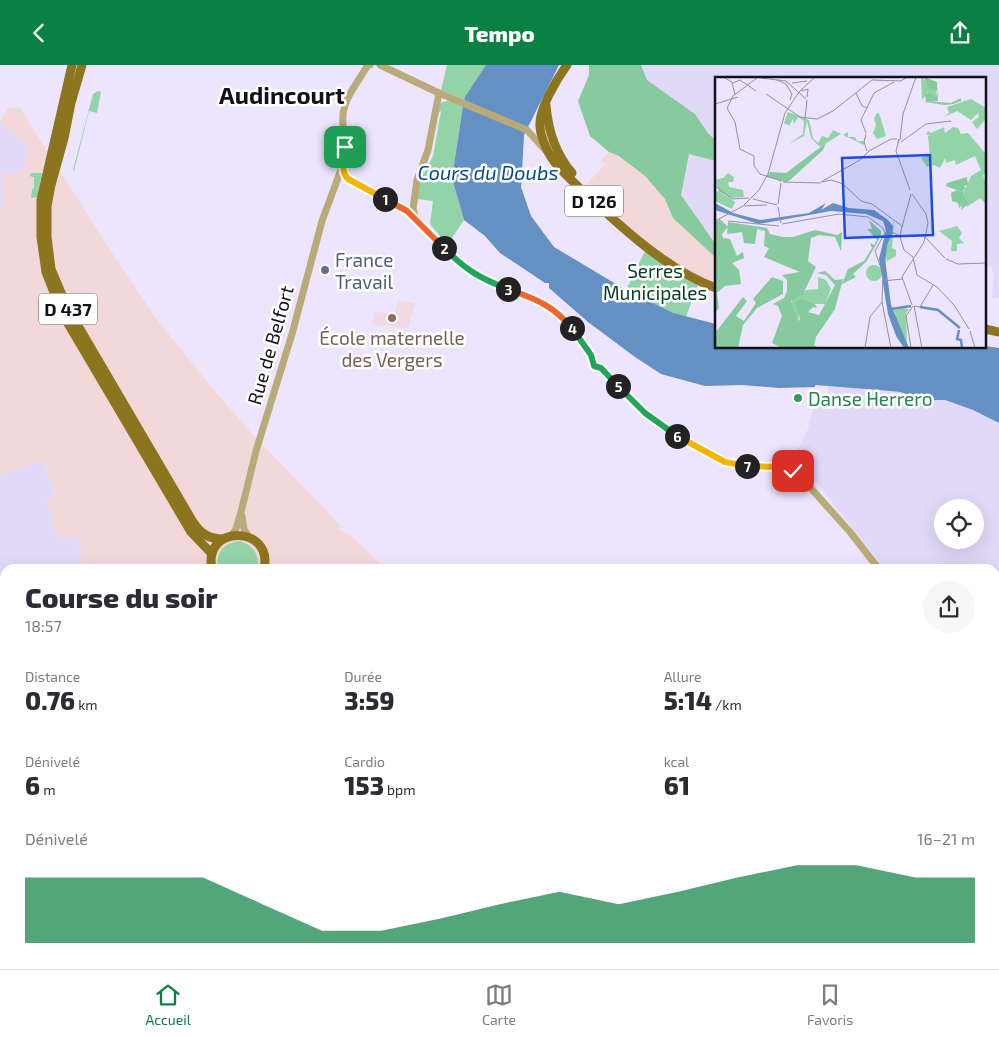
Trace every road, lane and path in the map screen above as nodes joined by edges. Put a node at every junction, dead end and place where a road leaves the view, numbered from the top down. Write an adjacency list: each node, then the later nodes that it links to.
1 (72, 65): 7 (main road, D 437)
2 (82, 65): 7 (main road, D 437)
3 (370, 65): 12 (street)
4 (380, 65): 6 (street)
5 (567, 65): 8 (main road)
6 (439, 93): 10 (street); 16 (street)
7 (69, 94): 24 (main road, D 437); 26 (main road, D 437)
8 (546, 105): 9 (main road); 13 (main road)
9 (540, 129): 10 (street); 11 (main road, D 126); 13 (street, D 126)
10 (527, 130): 11 (street)
11 (551, 155): 18 (main road, D 126)
12 (342, 167): 14 (street); 15 (street, Rue de Belfort)
13 (574, 175): 17 (main road, D 126)
14 (348, 179): 15 (street); 16 (street)
15 (335, 185): 23 (street, Rue de Belfort)
16 (410, 210): 29 (street)
17 (715, 283)
18 (715, 288)
19 (986, 329): 20 (main road)
20 (999, 332)
21 (986, 334): 22 (main road)
22 (999, 336)
23 (241, 512): 24 (street, Rue de Belfort); 25 (street, Rue de Belfort)
24 (228, 537): 25 (main road); 26 (main road)
25 (248, 537): 28 (main road)
26 (212, 553): 27 (main road)
27 (212, 564)
28 (265, 564)
29 (875, 564)

